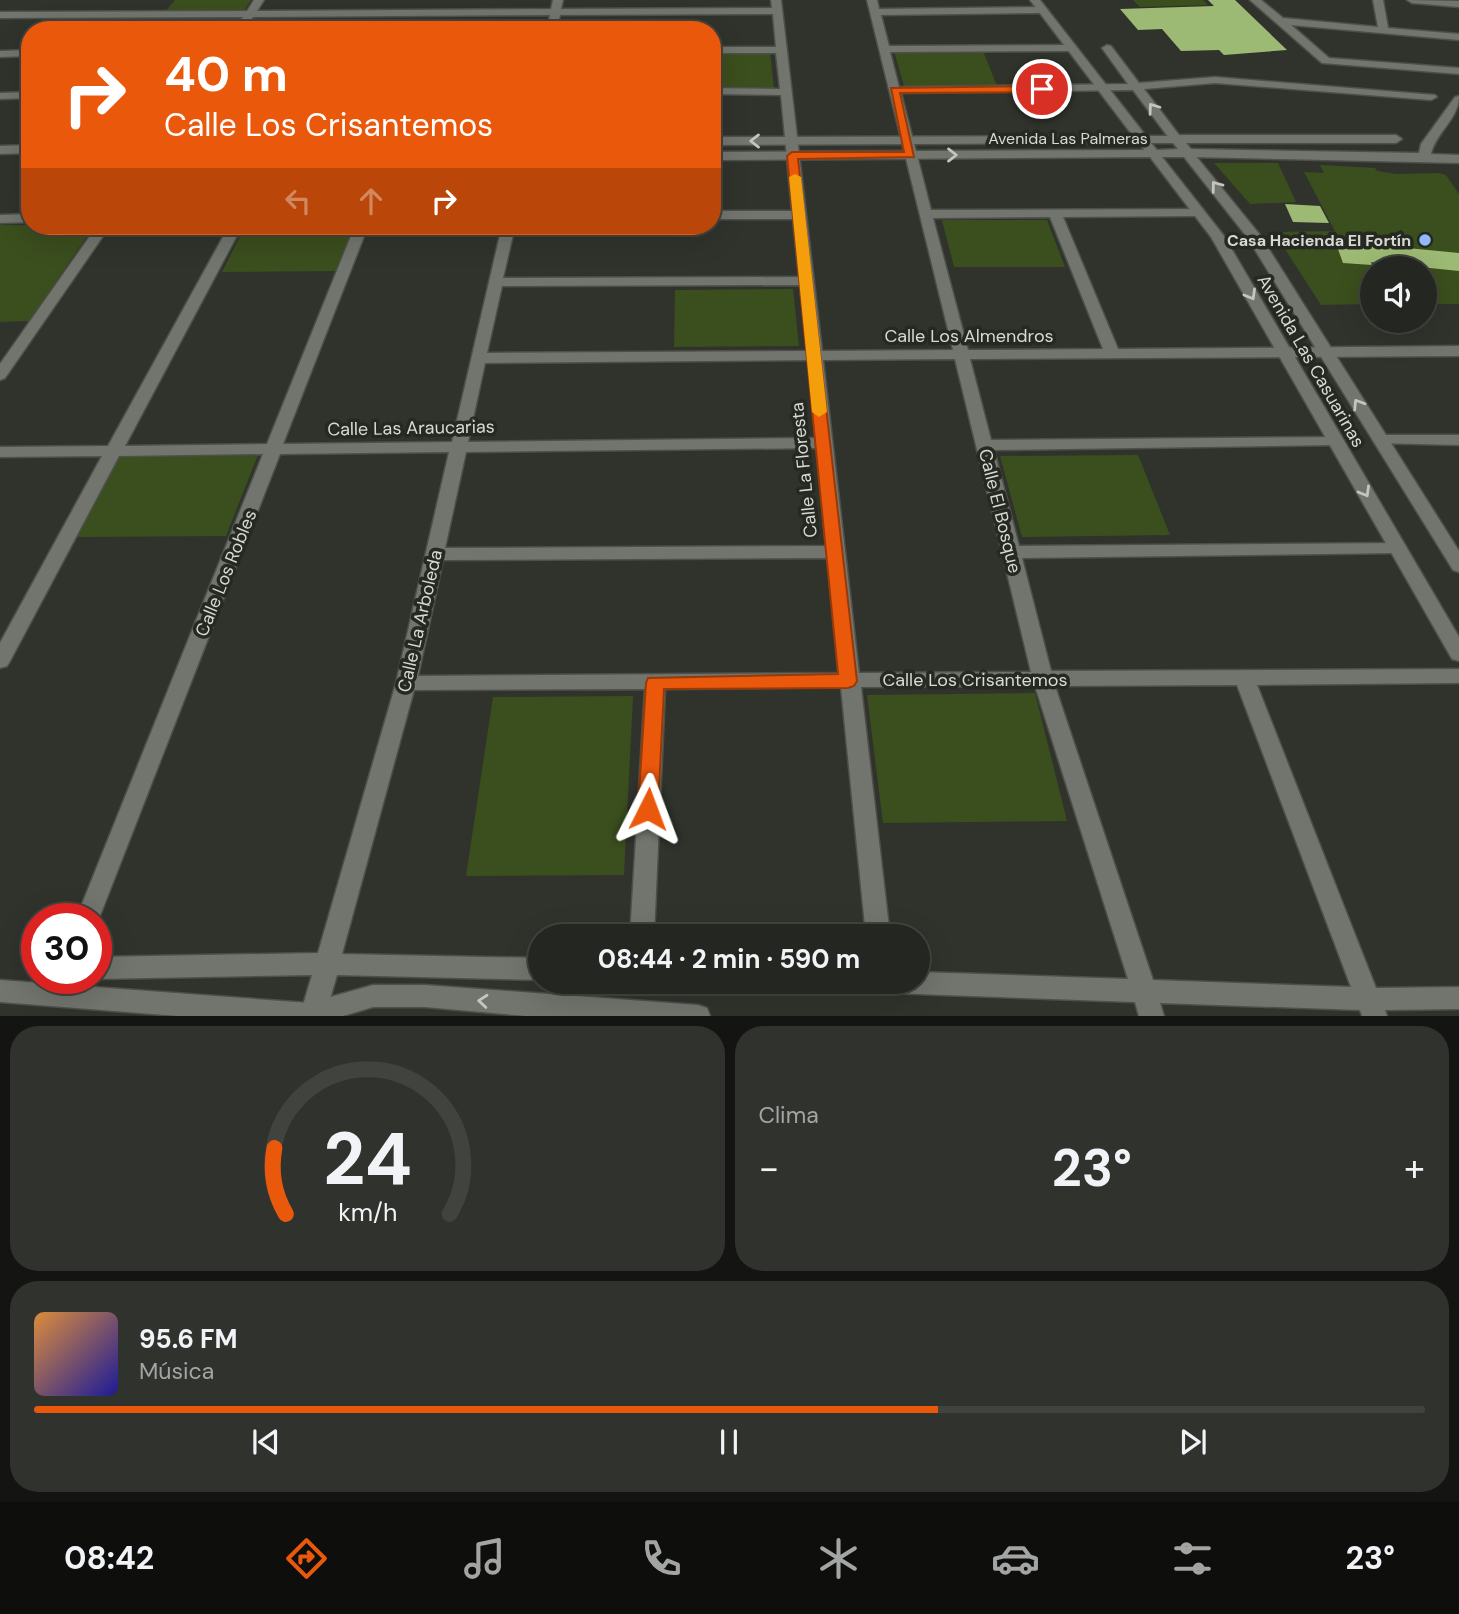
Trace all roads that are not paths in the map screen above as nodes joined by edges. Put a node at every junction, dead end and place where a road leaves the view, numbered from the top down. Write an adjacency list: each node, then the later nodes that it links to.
1 (259, 0): 12 (street)
2 (558, 0): 11 (street)
3 (1035, 0): 10 (street, Avenida Las Casuarinas)
4 (1255, 0): 16 (street)
5 (1378, 0): 17 (street)
6 (1412, 0): 7 (street)
7 (1459, 4)
8 (776, 6): 11 (street); 23 (street, Calle La Floresta)
9 (873, 6): 10 (street); 21 (street, Calle El Bosque)
10 (1043, 10): 19 (street, Avenida Las Casuarinas)
11 (556, 12): 12 (street); 15 (street)
12 (250, 14): 13 (street); 14 (street)
13 (0, 15)
14 (245, 21)
15 (554, 21)
16 (1277, 22): 17 (street); 26 (street)
17 (1384, 31): 18 (street)
18 (1459, 37)
19 (1072, 48): 21 (street); 28 (street, Avenida Las Casuarinas)
20 (1107, 48): 27 (street, Avenida Las Casuarinas)
21 (884, 49): 29 (street, Calle El Bosque)
22 (721, 50): 23 (street)
23 (781, 50): 31 (street, Calle La Floresta)
24 (0, 54): 25 (street)
25 (21, 54)
26 (1459, 71)
27 (1138, 86): 28 (street); 34 (street); 38 (street, Avenida Las Casuarinas, one-way to 27)
28 (1104, 89): 29 (street); 37 (street, Avenida Las Casuarinas)
29 (894, 90): 42 (street, Calle El Bosque)
30 (721, 91): 31 (street)
31 (785, 92): 41 (street, Calle La Floresta)
32 (0, 96): 33 (street)
33 (21, 96)
34 (1431, 97)
35 (1459, 99): 36 (street)
36 (1455, 111): 50 (street)
37 (1142, 139): 38 (street, Avenida Las Palmeras); 42 (street, Avenida Las Palmeras); 46 (street, Avenida Las Casuarinas)
38 (1176, 139): 39 (street, Avenida Las Palmeras); 45 (street, Avenida Las Casuarinas)
39 (1396, 139)
40 (721, 142): 41 (street, Avenida Las Palmeras, one-way to 40)
41 (791, 148): 42 (street, Avenida Las Palmeras); 47 (street, Avenida Las Palmeras); 56 (street, Calle La Floresta)
42 (909, 148): 46 (street, Avenida Las Palmeras, one-way to 46); 54 (street, Calle El Bosque)
43 (21, 149): 44 (street)
44 (0, 150)
45 (1191, 153): 46 (street, Avenida Las Palmeras); 50 (street, Avenida Las Palmeras); 65 (street, Avenida Las Casuarinas, one-way to 45)
46 (1153, 154): 52 (street, Avenida Las Casuarinas)
47 (721, 155)
48 (21, 157): 49 (street)
49 (0, 158)
50 (1424, 158): 51 (street, Avenida Las Palmeras)
51 (1459, 159)
52 (1198, 212): 53 (street); 67 (street, Avenida Las Casuarinas, one-way to 67)
53 (1055, 213): 54 (street); 68 (street)
54 (928, 214): 69 (street, Calle El Bosque)
55 (721, 215): 56 (street)
56 (798, 215): 63 (street, Calle La Floresta)
57 (21, 218): 58 (street)
58 (0, 219)
59 (97, 235): 72 (street)
60 (230, 235): 80 (street)
61 (357, 235): 79 (street, Calle Los Robles)
62 (506, 235): 64 (street, Calle La Arboleda)
63 (806, 281): 64 (street); 70 (street, Calle La Floresta)
64 (495, 282): 71 (street, Calle La Arboleda)
65 (1325, 351): 66 (street, Calle Los Almendros); 67 (street, Calle Los Almendros); 74 (street, Avenida Las Casuarinas, one-way to 65)
66 (1459, 351)
67 (1284, 352): 68 (street, Calle Los Almendros); 73 (street, Avenida Las Casuarinas)
68 (1113, 354): 69 (street, Calle Los Almendros)
69 (961, 355): 70 (street, Calle Los Almendros); 77 (street, Calle El Bosque)
70 (813, 356): 71 (street, Calle Los Almendros); 76 (street, Calle La Floresta)
71 (479, 358): 78 (street, Calle La Arboleda)
72 (3, 367)
73 (1335, 440): 77 (street); 82 (street, Avenida Las Casuarinas, one-way to 82)
74 (1381, 440): 75 (street); 86 (street, Avenida Las Casuarinas)
75 (1459, 440)
76 (823, 443): 78 (street, Calle Las Araucarias); 83 (street, Calle La Floresta)
77 (984, 445): 84 (street, Calle El Bosque)
78 (459, 447): 79 (street, Calle Las Araucarias); 85 (street, Calle La Arboleda)
79 (274, 449): 80 (street, Calle Las Araucarias); 95 (street, Calle Los Robles)
80 (113, 451): 81 (street, Calle Las Araucarias); 88 (street)
81 (0, 452)
82 (1397, 547): 84 (street); 87 (street, Avenida Las Casuarinas)
83 (834, 552): 85 (street); 92 (street, Calle La Floresta)
84 (1010, 552): 91 (street, Calle El Bosque)
85 (435, 554): 93 (street, Calle La Arboleda)
86 (1459, 566)
87 (1459, 654)
88 (0, 661)
89 (1459, 676): 90 (street, Calle Los Crisantemos)
90 (1244, 678): 91 (street, Calle Los Crisantemos); 107 (street)
91 (1043, 679): 92 (street, Calle Los Crisantemos); 104 (street, Calle El Bosque)
92 (848, 681): 94 (street, Calle Los Crisantemos); 97 (street, Calle La Floresta)
93 (406, 683): 94 (street, Calle Los Crisantemos); 98 (street, Calle La Arboleda)
94 (655, 683): 96 (street)
95 (94, 903)
96 (643, 924)
97 (876, 924)
98 (328, 964): 99 (street); 100 (street); 108 (street, Calle La Arboleda)
99 (112, 968)
100 (528, 969)
101 (930, 983): 104 (street)
102 (21, 989): 103 (street)
103 (0, 991)
104 (1144, 991): 107 (street); 110 (street, Calle El Bosque)
105 (112, 992): 108 (street)
106 (1459, 998): 107 (street)
107 (1372, 1007)
108 (320, 1014): 109 (street, one-way to 108)
109 (698, 1016)
110 (1152, 1016)

